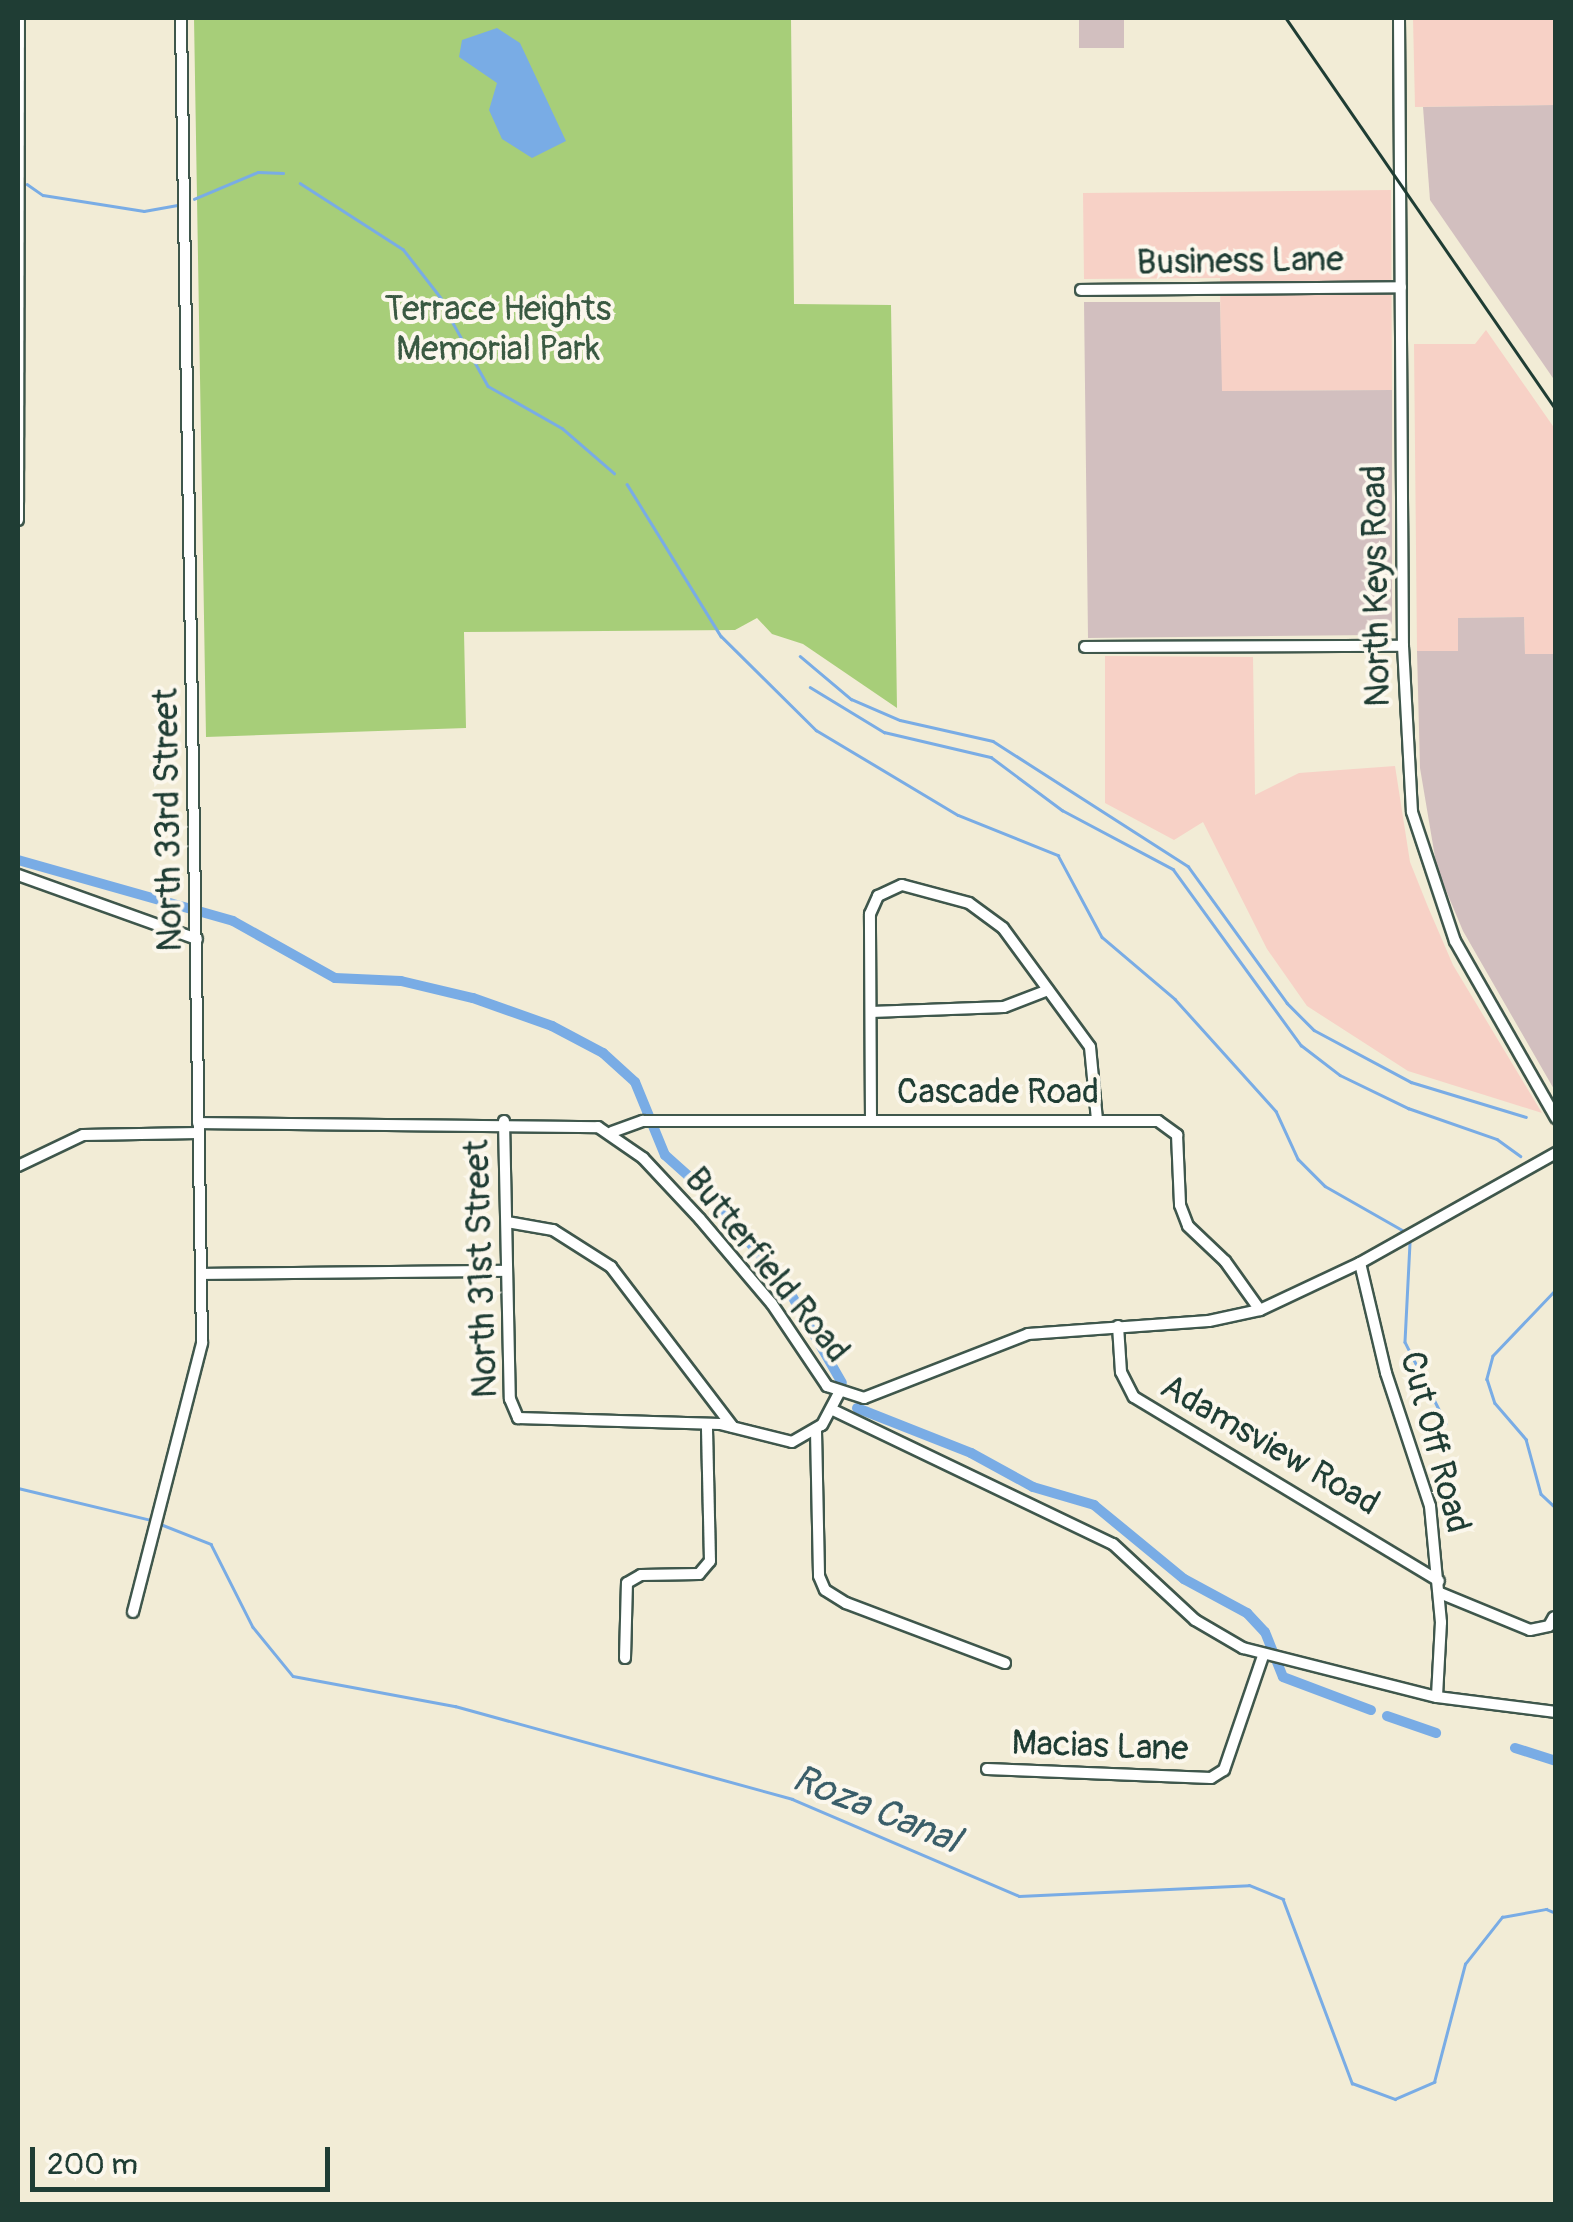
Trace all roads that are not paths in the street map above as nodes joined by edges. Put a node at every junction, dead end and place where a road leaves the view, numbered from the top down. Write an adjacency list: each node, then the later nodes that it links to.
1 (18, 18): 6 (street)
2 (182, 18): 10 (street, North 33rd Street)
3 (1400, 18): 4 (street, North Keys Road)
4 (1400, 287): 5 (street, Business Lane); 7 (street, North Keys Road)
5 (1081, 290)
6 (18, 520)
7 (1403, 646): 8 (street); 13 (street, North Keys Road)
8 (1085, 647)
9 (18, 875): 10 (street)
10 (197, 938): 17 (street, North 33rd Street)
11 (1048, 990): 12 (street); 12 (street); 15 (street)
12 (871, 1012): 14 (street)
13 (1556, 1118)
14 (871, 1120): 15 (street, Cascade Road); 18 (street, Cascade Road)
15 (1097, 1120): 25 (street, Cascade Road)
16 (504, 1121): 17 (street); 18 (street); 21 (street, North 31st Street)
17 (198, 1128): 20 (street); 24 (street, North 33rd Street)
18 (612, 1132): 27 (street, Butterfield Road)
19 (1556, 1154): 22 (street, Butterfield Road)
20 (18, 1166)
21 (507, 1222): 23 (street, North 31st Street); 30 (street)
22 (1360, 1264): 25 (street, Butterfield Road); 32 (street, Cut Off Road)
23 (508, 1271): 24 (street); 29 (street, North 31st Street)
24 (201, 1274): 33 (street, North 33rd Street)
25 (1260, 1310): 26 (street, Butterfield Road)
26 (1118, 1326): 27 (street, Butterfield Road); 32 (street, Adamsview Road)
27 (839, 1393): 28 (street)
28 (833, 1410): 31 (street); 36 (street)
29 (707, 1424): 30 (street); 35 (street)
30 (734, 1427): 31 (street)
31 (816, 1431): 37 (street)
32 (1440, 1587): 34 (street, Adamsview Road); 38 (street, Cut Off Road)
33 (133, 1612)
34 (1554, 1616)
35 (625, 1658)
36 (1271, 1658): 38 (street); 40 (street, Macias Lane)
37 (1004, 1663)
38 (1437, 1696): 39 (street)
39 (1556, 1712)
40 (987, 1769)

